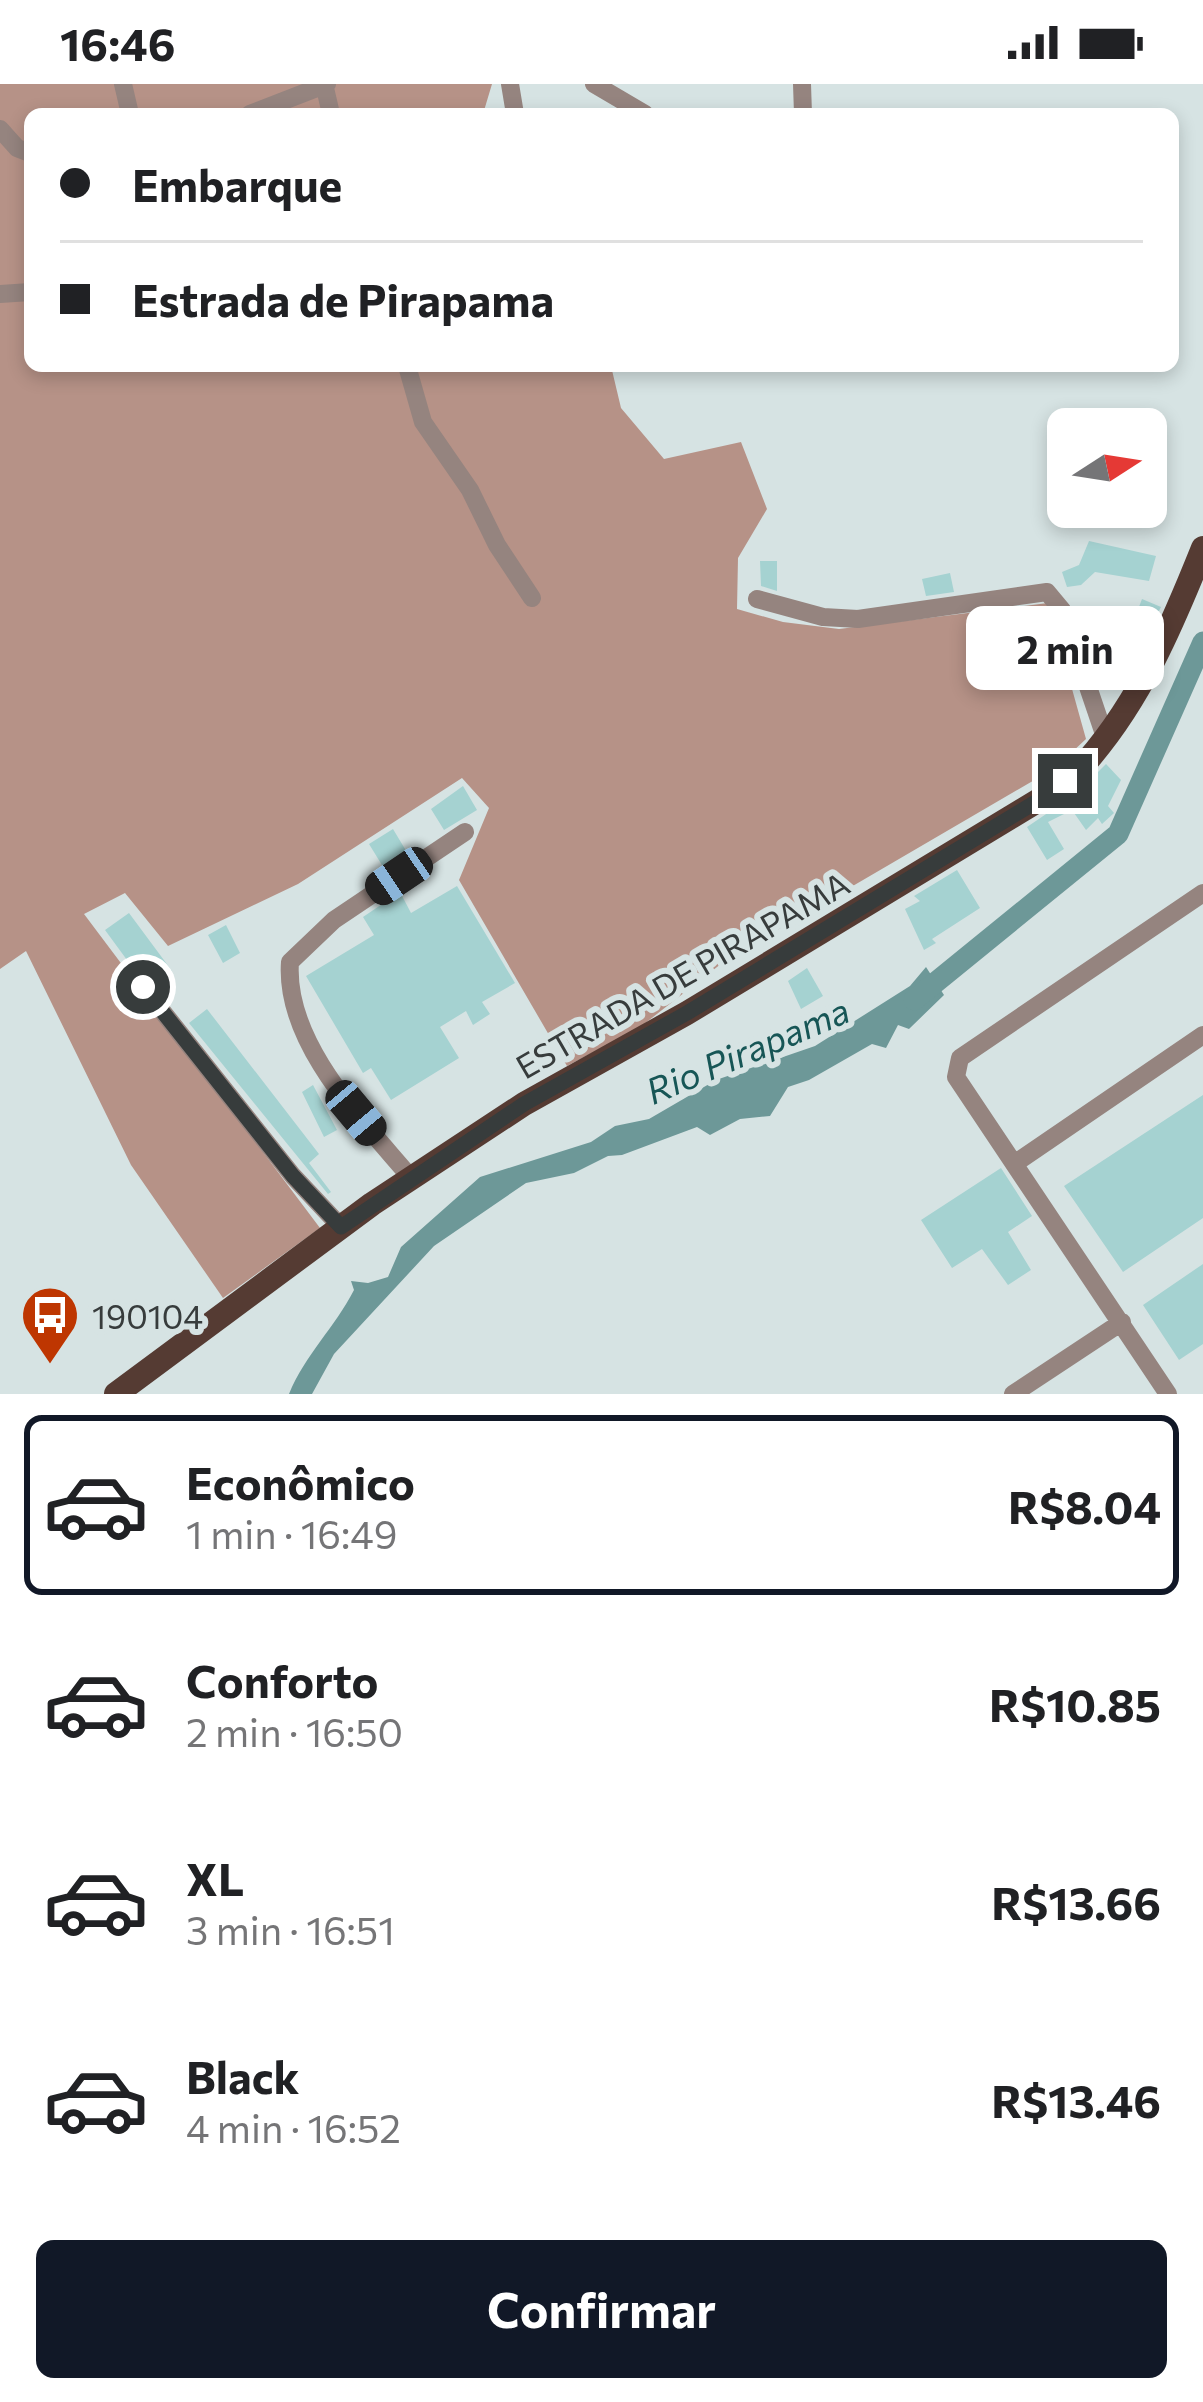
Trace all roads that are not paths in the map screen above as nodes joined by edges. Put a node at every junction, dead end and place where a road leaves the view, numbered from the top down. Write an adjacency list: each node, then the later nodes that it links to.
1 (594, 84): 4 (street)
2 (326, 86): 3 (street)
3 (266, 108)
4 (631, 108)
5 (0, 129): 6 (street)
6 (24, 150)
7 (409, 372): 9 (street)
8 (1203, 548): 11 (main road, ESTRADA DE PIRAPAMA)
9 (532, 598)
10 (757, 598): 11 (street)
11 (1105, 737): 17 (main road, ESTRADA DE PIRAPAMA)
12 (465, 832): 17 (street)
13 (1203, 893): 16 (street)
14 (143, 987): 18 (street)
15 (1203, 1035): 16 (street)
16 (1014, 1164): 19 (street)
17 (410, 1178): 18 (main road, ESTRADA DE PIRAPAMA)
18 (341, 1227): 20 (main road, ESTRADA DE PIRAPAMA)
19 (1122, 1322): 21 (street); 22 (street)
20 (116, 1394)
21 (1013, 1394)
22 (1168, 1394)

